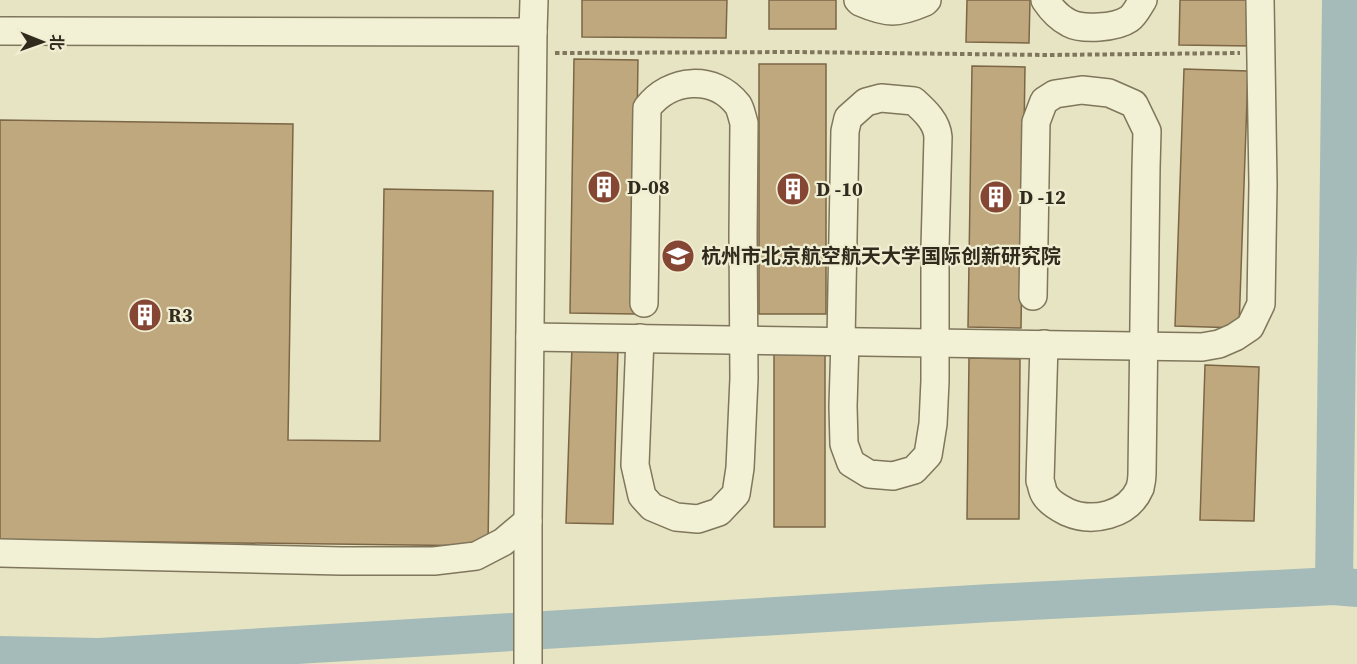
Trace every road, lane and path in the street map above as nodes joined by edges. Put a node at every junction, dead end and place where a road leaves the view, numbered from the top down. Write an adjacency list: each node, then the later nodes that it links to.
1 (534, 0): 8 (street)
2 (858, 0): 3 (street)
3 (927, 0)
4 (1045, 0): 5 (street)
5 (1143, 0)
6 (1260, 0): 18 (street)
7 (0, 31): 8 (street)
8 (533, 42): 9 (path); 12 (street)
9 (1250, 53)
10 (1033, 296): 18 (street)
11 (644, 303): 14 (street)
12 (530, 337): 13 (street); 19 (street)
13 (640, 338): 14 (street); 14 (street)
14 (744, 340): 15 (street)
15 (843, 341): 16 (street); 16 (street); 16 (street)
16 (934, 343): 17 (street)
17 (1044, 344): 18 (street); 18 (street)
18 (1144, 346)
19 (528, 520): 20 (street); 21 (street)
20 (0, 553)
21 (528, 664)

